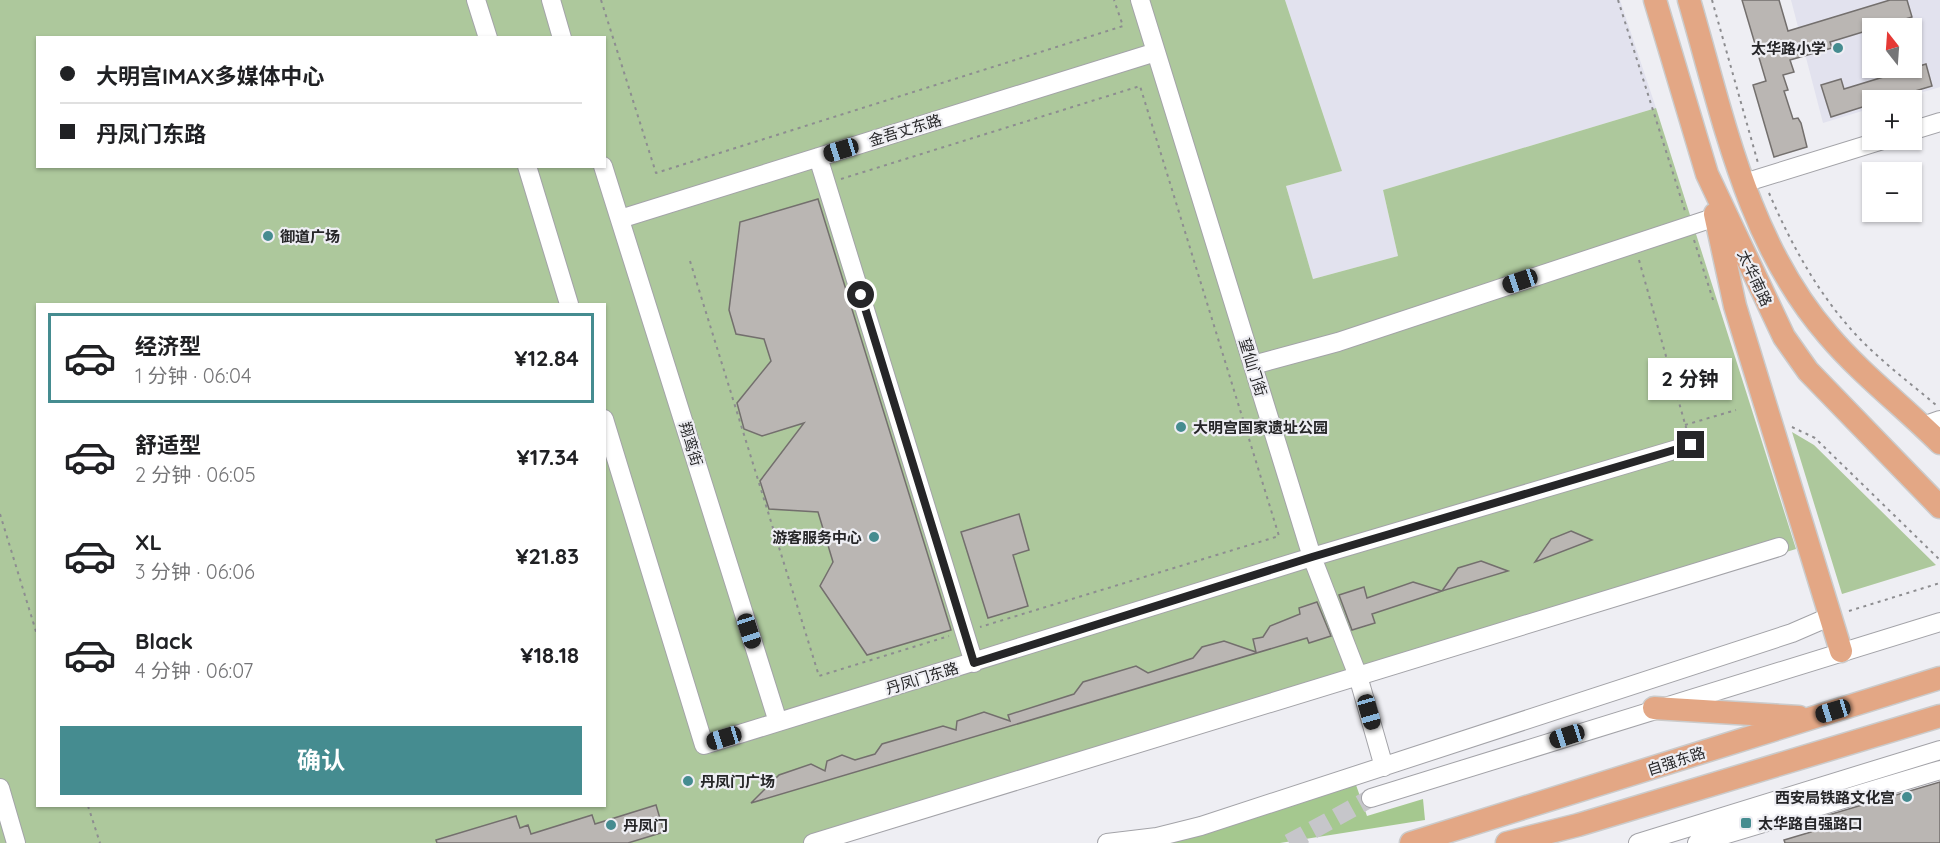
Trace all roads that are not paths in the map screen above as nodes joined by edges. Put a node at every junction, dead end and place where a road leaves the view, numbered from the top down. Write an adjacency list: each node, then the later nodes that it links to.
1 (476, 0): 6 (street)
2 (551, 0): 7 (street)
3 (1140, 0): 8 (street, 望仙门街)
4 (1656, 0): 15 (main road, 太华南路)
5 (1689, 0): 16 (main road, 太华南路)
6 (487, 36)
7 (561, 36)
8 (1155, 52): 12 (street, 金吾丈东路); 20 (street, 望仙门街)
9 (1940, 122): 10 (street)
10 (1922, 128)
11 (1862, 146): 16 (street)
12 (818, 157): 18 (street, 金吾丈东路); 31 (street)
13 (528, 168): 19 (street)
14 (604, 168): 18 (street, 翔鸾街)
15 (1707, 174): 17 (main road); 25 (main road, 太华南路)
16 (1753, 180): 21 (main road, 太华南路)
17 (1716, 217): 20 (street); 28 (main road)
18 (620, 219): 37 (street, 翔鸾街)
19 (569, 303)
20 (1253, 365): 27 (street, 望仙门街)
21 (1931, 423): 23 (main road, 太华南路)
22 (606, 426): 37 (street, 丹凤门东路)
23 (1940, 442)
24 (1691, 445): 27 (street, 丹凤门东路)
25 (1940, 507)
26 (1779, 546): 32 (street)
27 (1312, 557): 31 (street, 丹凤门东路); 32 (street, 望仙门街)
28 (1829, 617): 30 (main road); 39 (street)
29 (1940, 622): 30 (street)
30 (1841, 651): 34 (street)
31 (974, 663): 37 (street, 丹凤门东路)
32 (1358, 676): 39 (street, 望仙门街); 44 (street)
33 (1940, 678): 36 (main road, 自强东路)
34 (1654, 708): 36 (main road); 42 (street)
35 (1940, 716): 47 (main road)
36 (1812, 718): 46 (main road, 自强东路)
37 (778, 722)
38 (1940, 750): 48 (street)
39 (1384, 767): 45 (street)
40 (1940, 770): 49 (street)
41 (0, 788): 43 (street)
42 (1371, 798)
43 (16, 843)
44 (813, 843)
45 (1107, 843)
46 (1412, 843)
47 (1507, 843)
48 (1638, 843)
49 (1697, 843)

